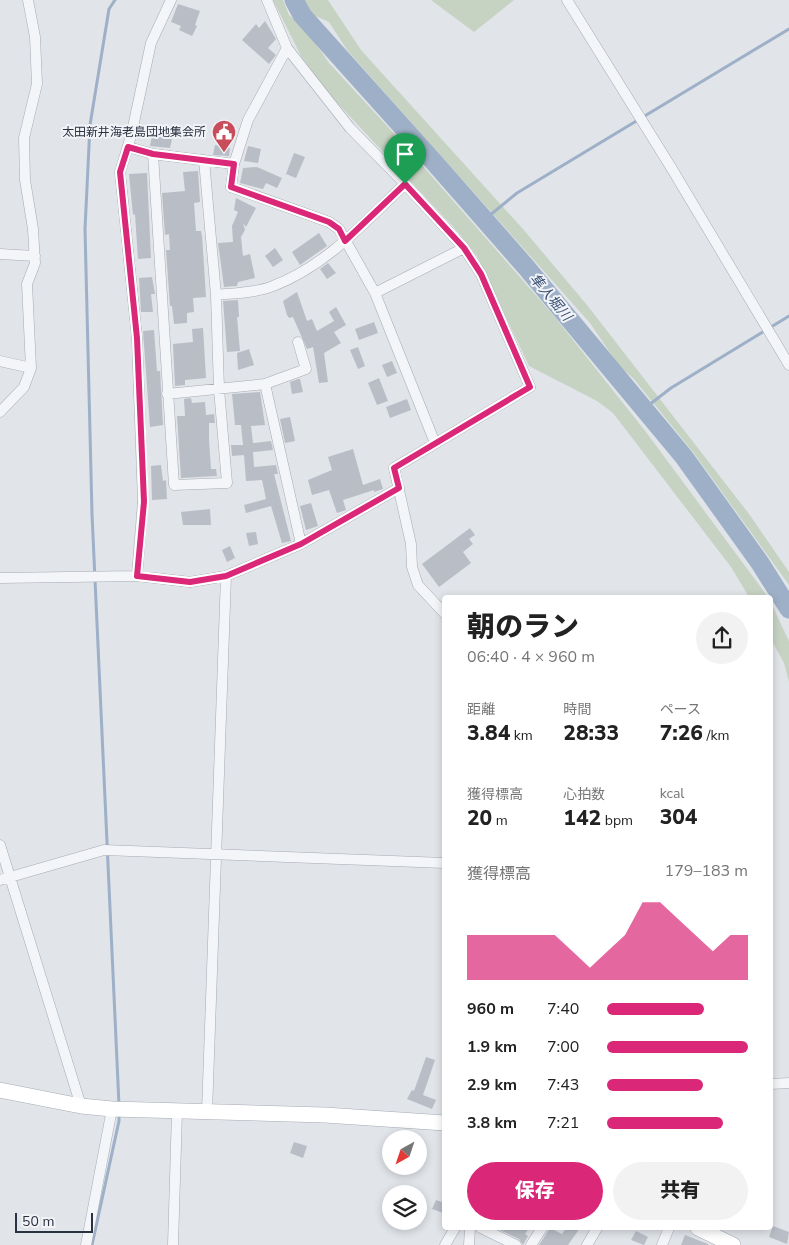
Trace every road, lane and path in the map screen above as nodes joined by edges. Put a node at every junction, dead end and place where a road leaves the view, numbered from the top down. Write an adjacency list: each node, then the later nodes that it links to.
1 (28, 0): 14 (street)
2 (171, 0): 6 (street)
3 (267, 0): 5 (street)
4 (567, 0): 19 (street)
5 (287, 48): 9 (street); 10 (street)
6 (128, 147): 7 (street); 28 (street)
7 (153, 154): 8 (street); 23 (street)
8 (204, 160): 9 (street); 16 (street)
9 (234, 164): 11 (street)
10 (405, 184): 11 (street); 12 (street)
11 (345, 241): 15 (street); 16 (street)
12 (464, 248): 15 (street); 25 (street)
13 (0, 254): 14 (street)
14 (35, 256): 20 (street)
15 (375, 293): 25 (street)
16 (216, 295): 22 (street)
17 (298, 342): 21 (street)
18 (0, 361): 20 (street)
19 (789, 365)
20 (31, 368): 24 (street)
21 (265, 384): 22 (street); 27 (street)
22 (219, 389): 23 (street); 23 (street)
23 (167, 394)
24 (0, 412)
25 (435, 442): 26 (street)
26 (399, 488): 27 (street); 31 (street)
27 (301, 544): 29 (street)
28 (137, 576): 29 (street); 30 (street)
29 (226, 576): 33 (street)
30 (0, 578)
31 (442, 611)
32 (0, 845): 35 (street)
33 (215, 855): 34 (street); 35 (street); 42 (street)
34 (442, 863)
35 (5, 879): 39 (street)
36 (773, 1080): 37 (street)
37 (789, 1083)
38 (0, 1090): 39 (street)
39 (81, 1106): 40 (street)
40 (112, 1110): 41 (street); 51 (street)
41 (178, 1112): 42 (street); 52 (street)
42 (207, 1112): 43 (street)
43 (442, 1123)
44 (454, 1230): 53 (street)
45 (470, 1230): 54 (street)
46 (486, 1230): 55 (street)
47 (541, 1230): 56 (street)
48 (596, 1230): 57 (street)
49 (668, 1230): 58 (street)
50 (702, 1230): 59 (street)
51 (86, 1245)
52 (173, 1245)
53 (445, 1245)
54 (469, 1245)
55 (516, 1245)
56 (531, 1245)
57 (587, 1245)
58 (662, 1245)
59 (731, 1245)

